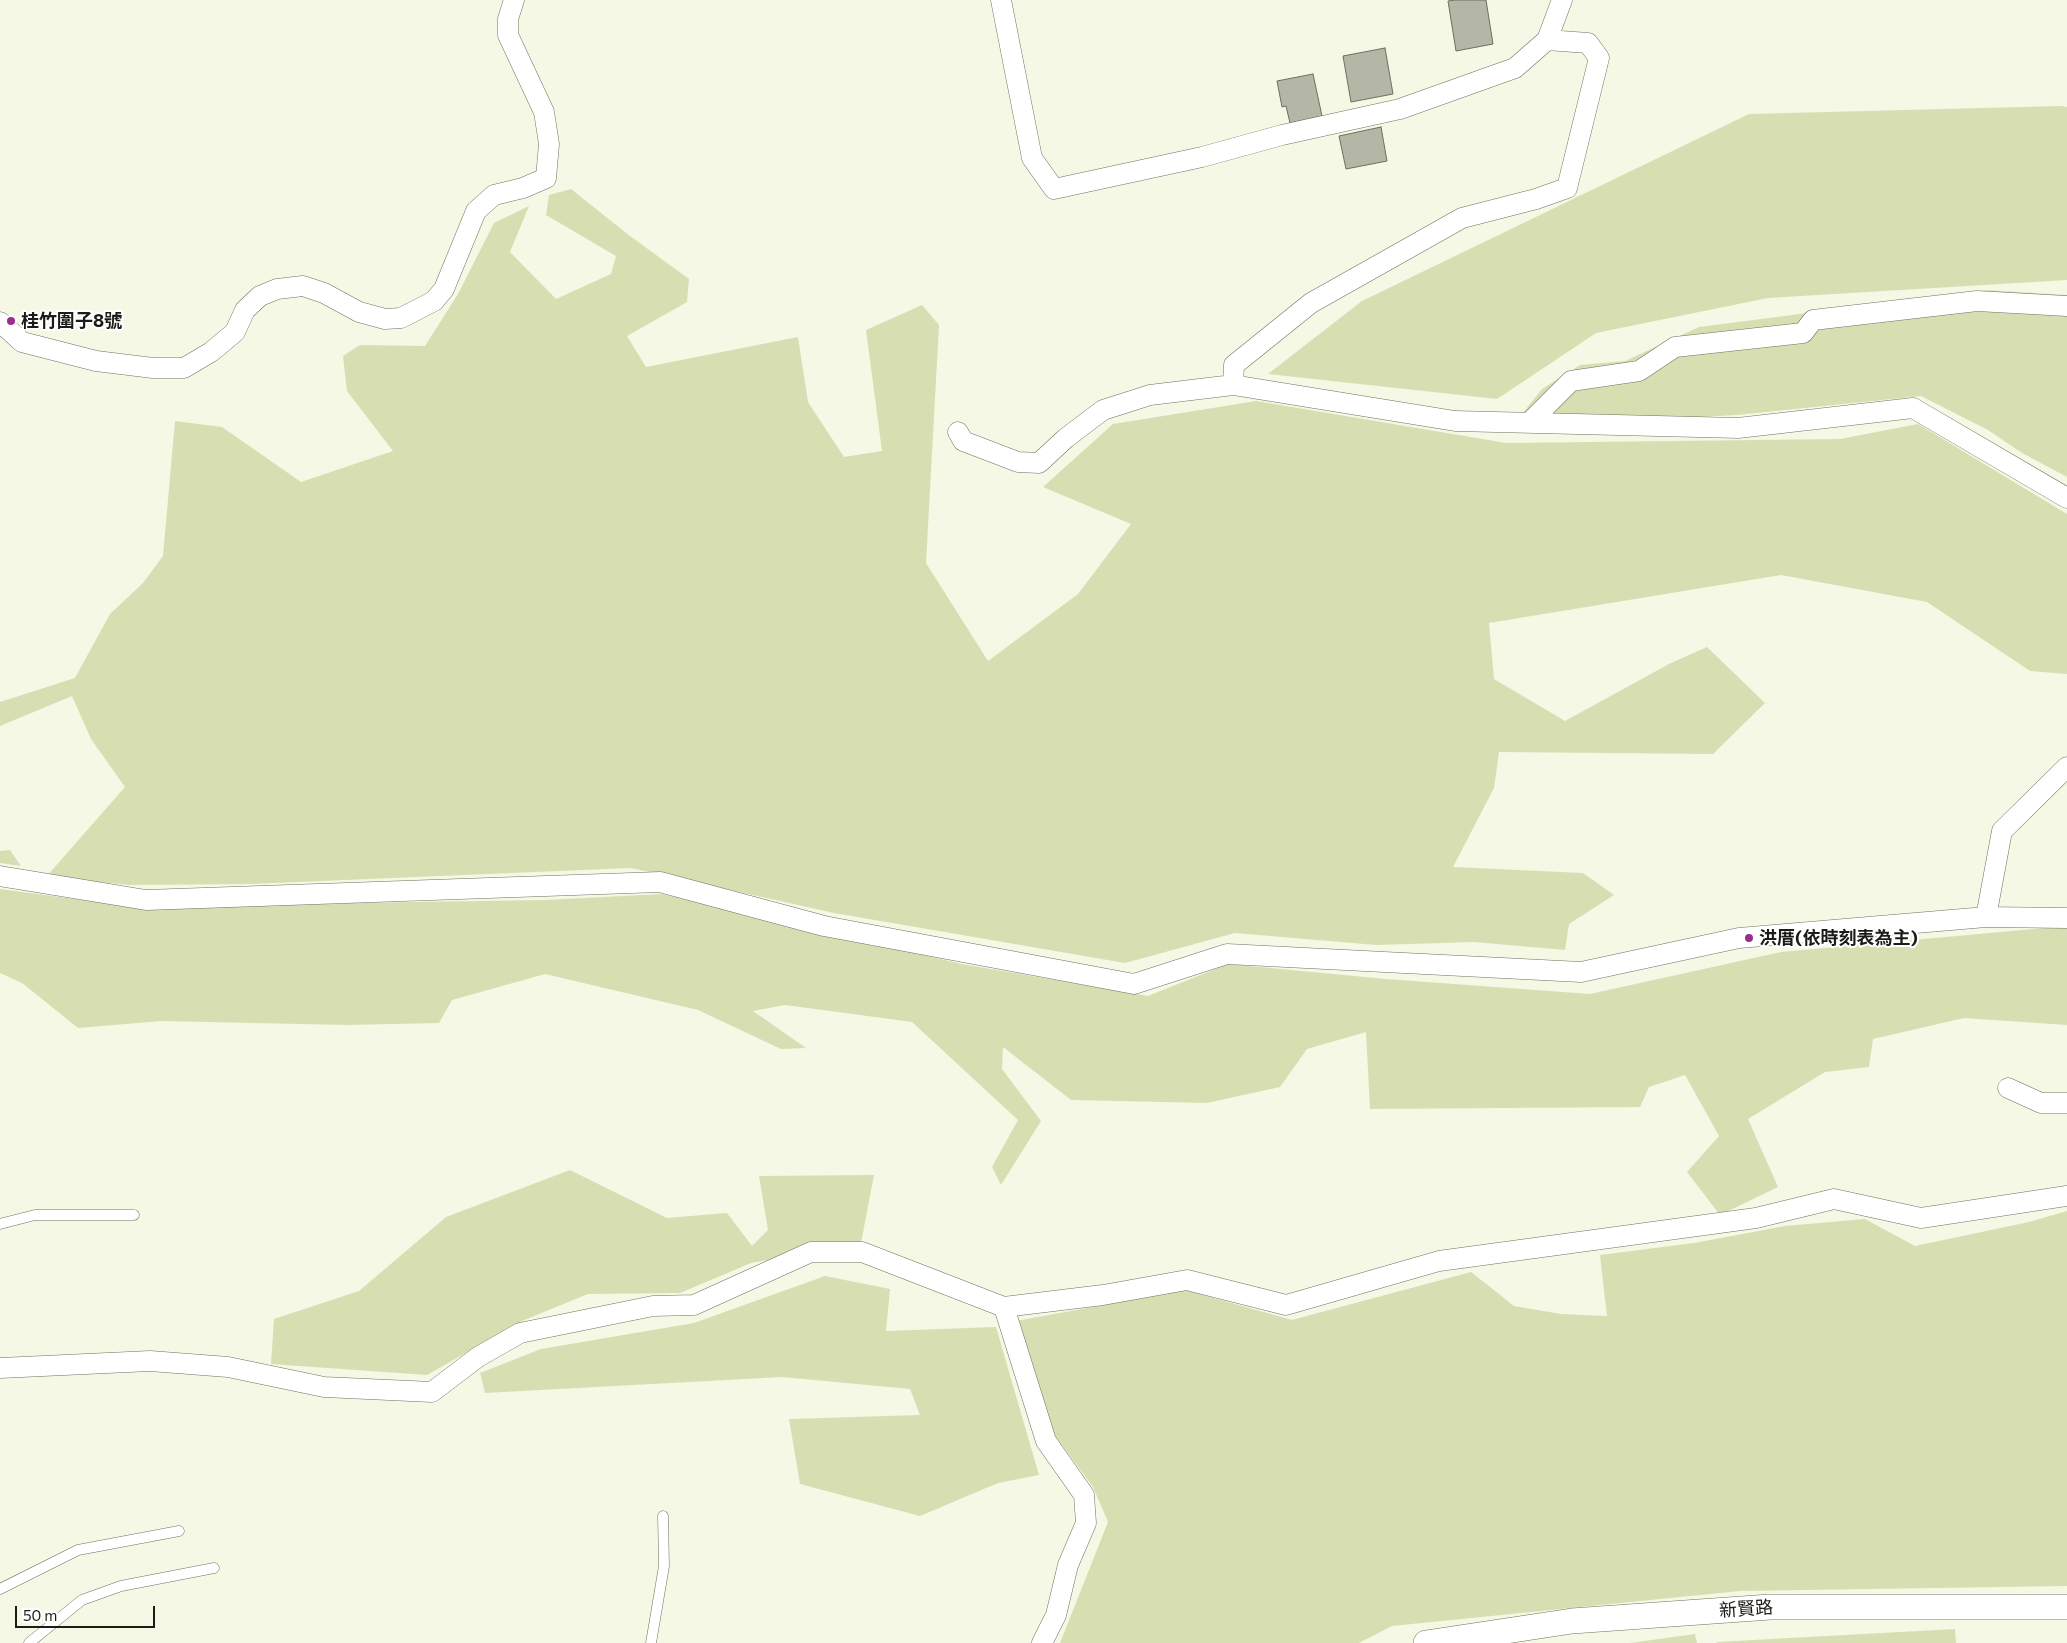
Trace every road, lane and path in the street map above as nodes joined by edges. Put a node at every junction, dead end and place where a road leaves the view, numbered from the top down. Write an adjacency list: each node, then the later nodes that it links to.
1 (514, 0): 6 (street)
2 (1000, 0): 4 (street)
3 (1562, 0): 4 (street)
4 (1548, 40): 7 (street)
5 (2067, 306): 8 (street)
6 (0, 322)
7 (1233, 385): 8 (street); 9 (street)
8 (1529, 423): 10 (street)
9 (958, 432)
10 (2067, 498)
11 (2067, 768): 13 (street)
12 (0, 876): 13 (street)
13 (1986, 917): 14 (street)
14 (2067, 918)
15 (2008, 1088): 16 (street)
16 (2067, 1103)
17 (2067, 1196): 20 (street)
18 (134, 1215): 19 (lane)
19 (0, 1224)
20 (1004, 1307): 21 (street); 29 (street)
21 (0, 1368)
22 (663, 1516): 28 (lane)
23 (179, 1531): 25 (lane)
24 (214, 1568): 27 (lane)
25 (0, 1589)
26 (2067, 1607): 30 (street, 新賢路)
27 (29, 1643)
28 (651, 1643)
29 (1042, 1643)
30 (1426, 1643)

